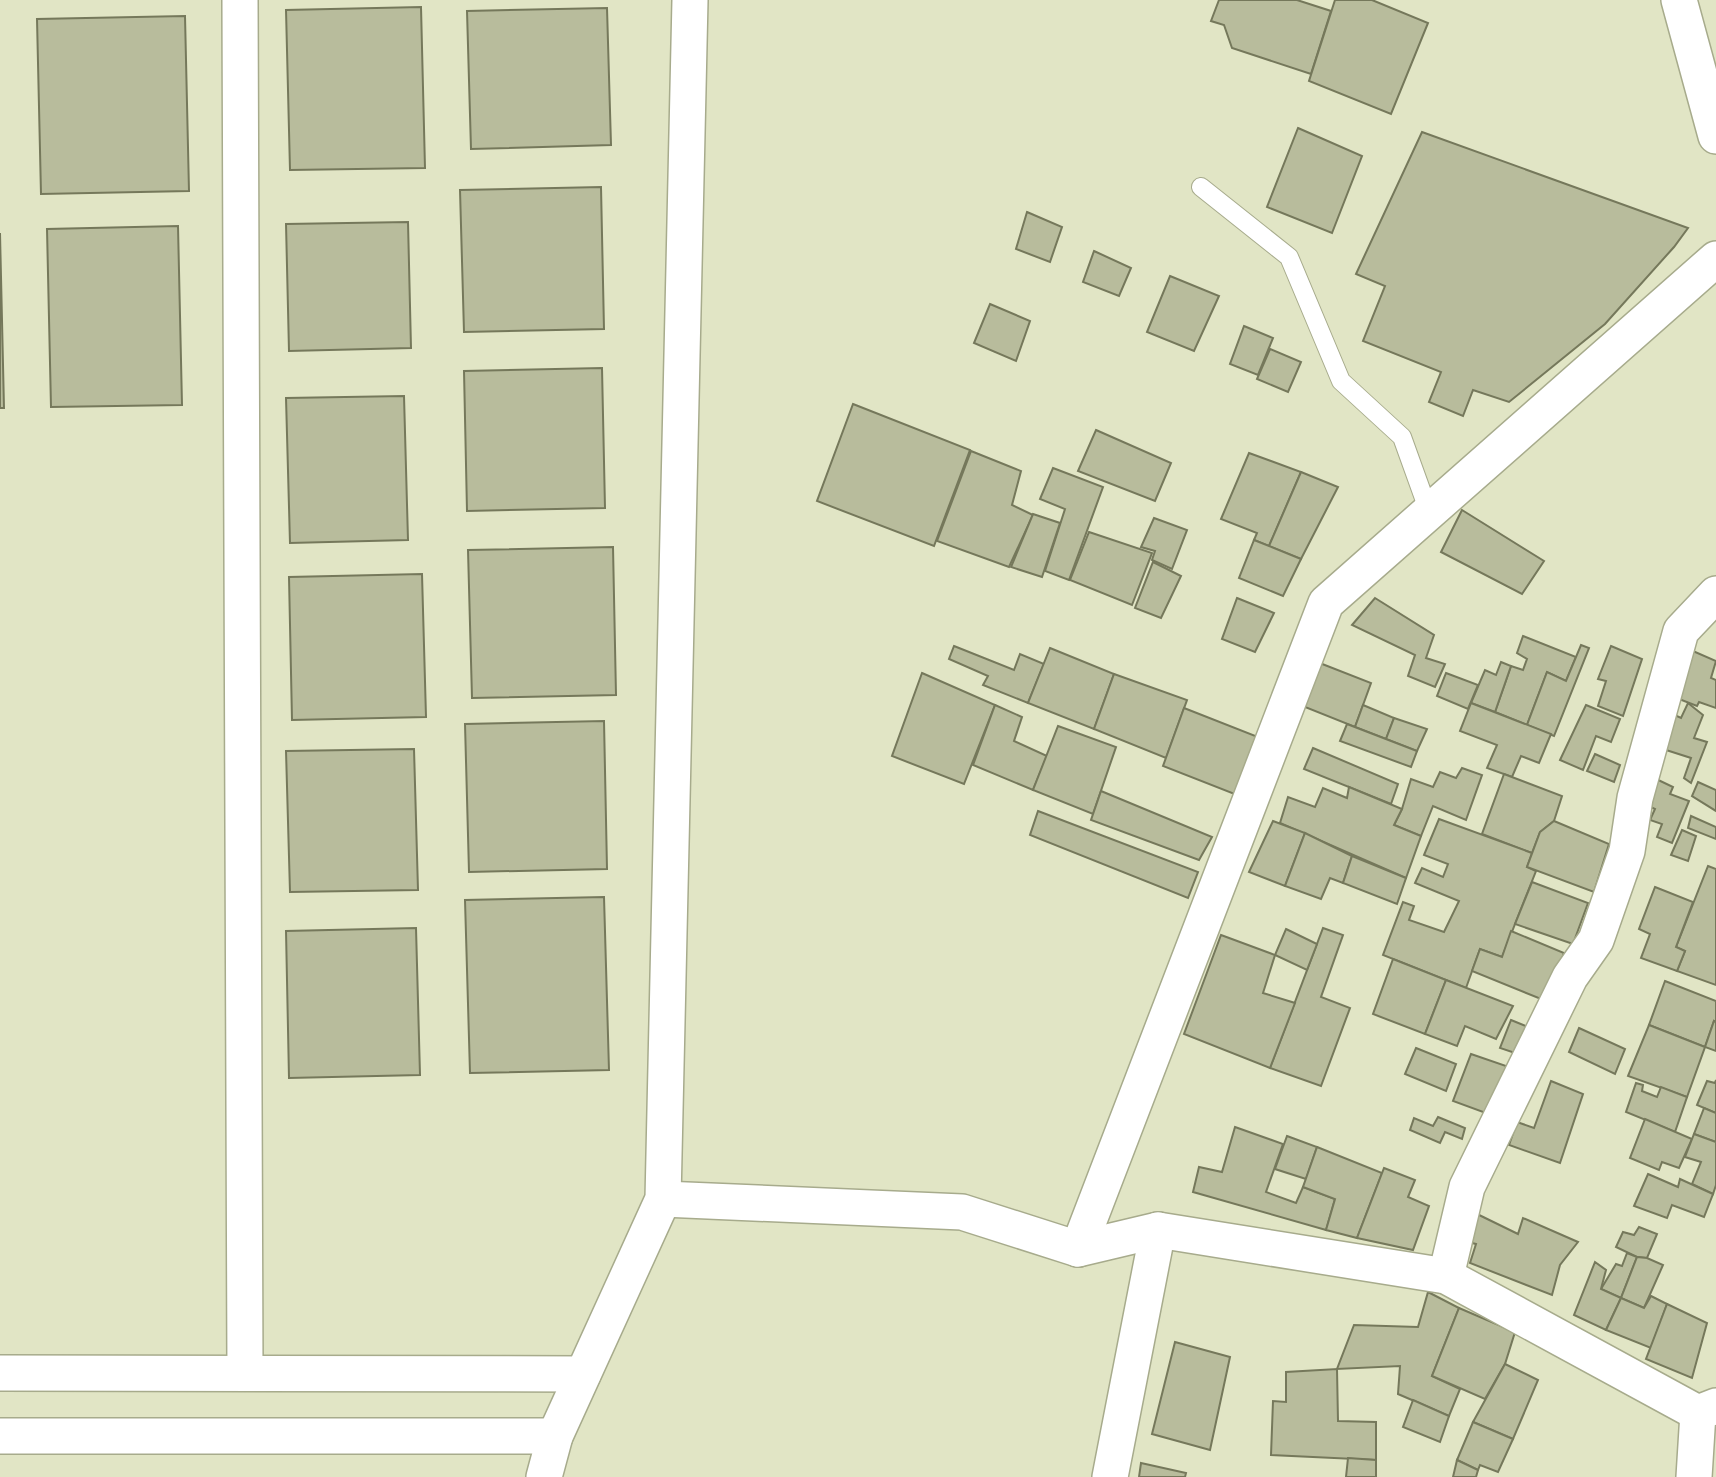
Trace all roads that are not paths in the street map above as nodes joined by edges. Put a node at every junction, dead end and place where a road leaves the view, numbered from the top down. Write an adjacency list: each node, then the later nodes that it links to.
1 (240, 0): 14 (street)
2 (690, 0): 9 (street)
3 (1679, 0): 4 (street)
4 (1716, 136)
5 (1201, 187): 7 (lane)
6 (1716, 259): 7 (street)
7 (1429, 512): 11 (street)
8 (1716, 594): 12 (street)
9 (663, 1199): 11 (street); 15 (street)
10 (1158, 1230): 11 (street); 12 (street); 20 (street)
11 (1078, 1249)
12 (1446, 1276): 16 (street)
13 (0, 1373): 14 (street)
14 (245, 1373): 15 (street)
15 (583, 1374): 18 (street)
16 (1707, 1409): 21 (street)
17 (0, 1436): 18 (street)
18 (555, 1436): 19 (street)
19 (544, 1477)
20 (1110, 1477)
21 (1694, 1477)

